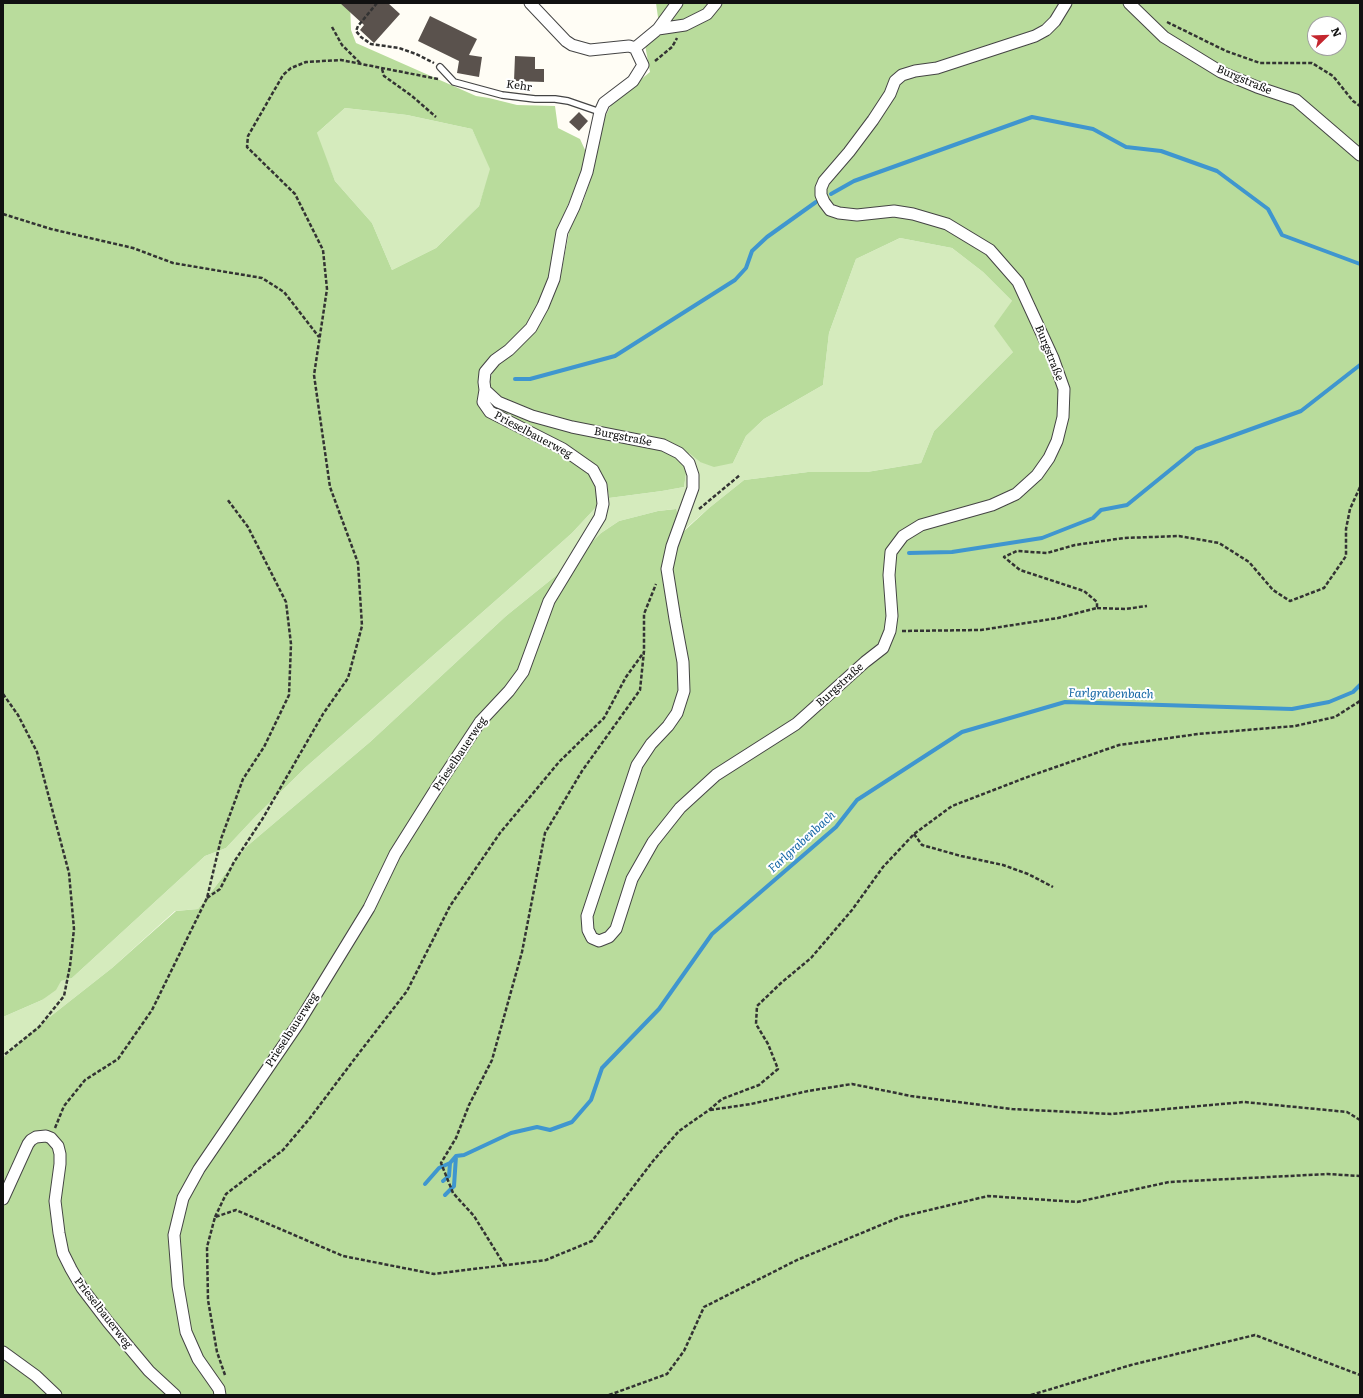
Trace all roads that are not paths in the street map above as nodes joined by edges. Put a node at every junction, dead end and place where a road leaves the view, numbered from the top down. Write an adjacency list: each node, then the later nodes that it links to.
1 (530, 3): 7 (street)
2 (677, 3): 6 (street)
3 (716, 3): 6 (street)
4 (1066, 3): 11 (street, Burgstraße)
5 (1129, 3): 10 (street, Burgstraße)
6 (658, 29): 7 (street)
7 (634, 48): 9 (street)
8 (440, 67): 9 (lane, Kehr)
9 (600, 112): 11 (street, Prieselbauerweg)
10 (1360, 155)
11 (485, 390): 16 (street, Prieselbauerweg)
12 (3, 1198): 15 (street, Prieselbauerweg)
13 (3, 1352): 14 (street)
14 (56, 1395)
15 (175, 1395)
16 (220, 1395)

